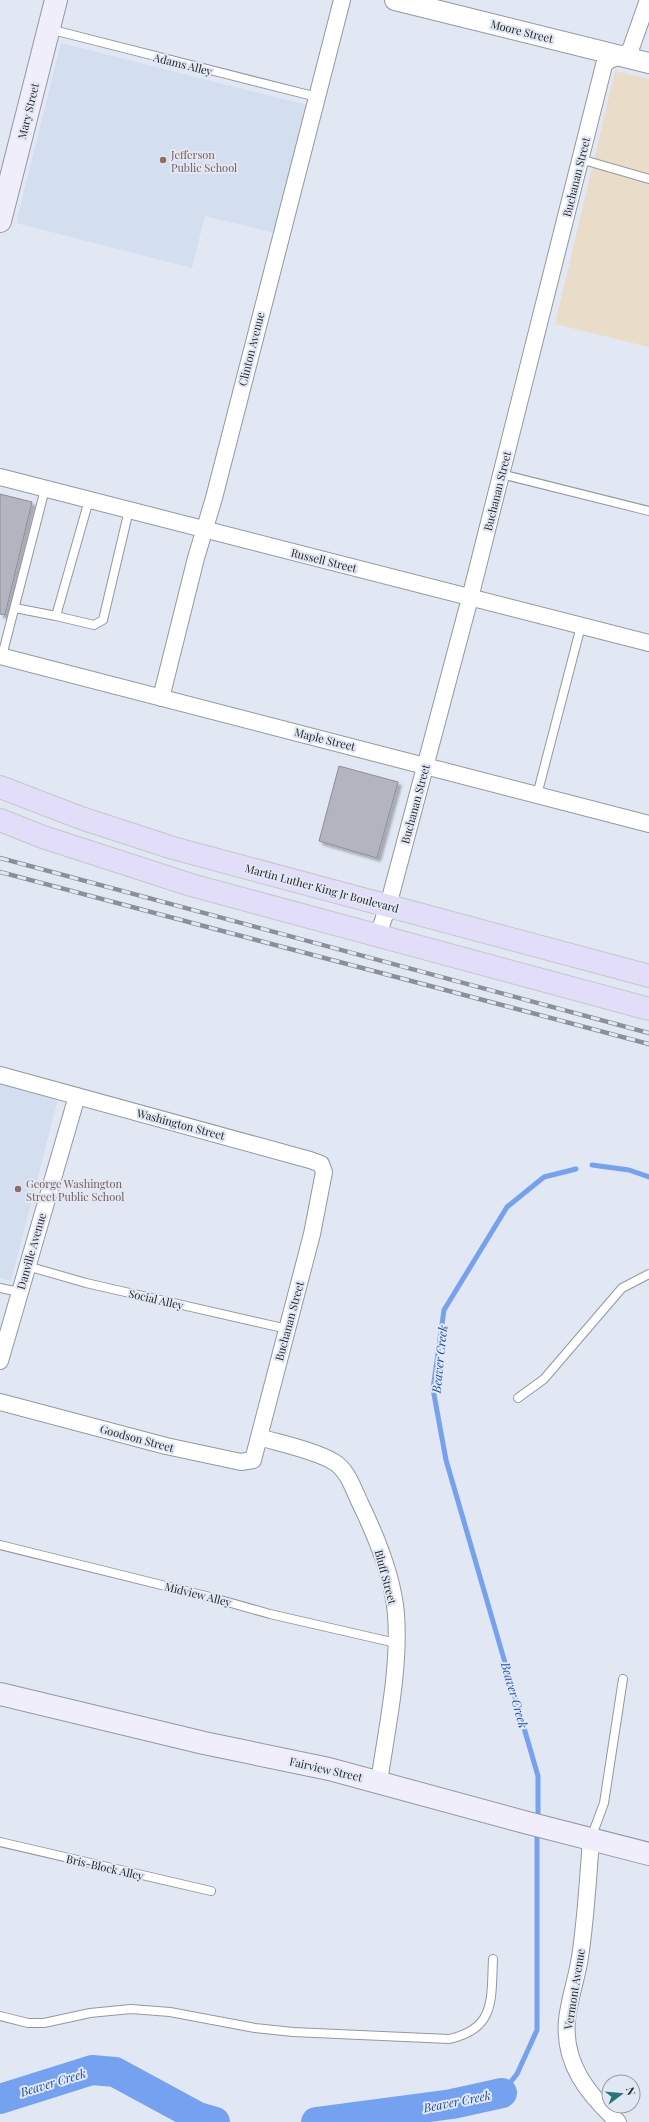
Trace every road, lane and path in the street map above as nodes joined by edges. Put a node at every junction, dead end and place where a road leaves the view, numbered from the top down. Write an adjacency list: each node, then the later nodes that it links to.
1 (56, 0): 5 (main road, Mary Street)
2 (342, 0): 8 (street, Clinton Avenue)
3 (396, 0): 6 (street, Moore Street)
4 (648, 0): 6 (street, Buchanan Street)
5 (48, 29): 8 (lane, Adams Alley); 11 (main road, Mary Street)
6 (621, 55): 7 (street, Moore Street); 9 (street, Buchanan Street)
7 (649, 63)
8 (317, 97): 19 (street, Clinton Avenue)
9 (580, 159): 10 (lane); 13 (street, Buchanan Street)
10 (649, 179)
11 (4, 187): 12 (main road, Mary Street)
12 (0, 221)
13 (501, 474): 18 (lane); 20 (street, Buchanan Street)
14 (0, 477): 15 (street, Russell Street)
15 (45, 489): 16 (street, Russell Street); 21 (lane)
16 (89, 500): 17 (street, Russell Street); 22 (lane)
17 (129, 510): 19 (street, Russell Street); 22 (lane)
18 (649, 511)
19 (204, 530): 20 (street, Russell Street); 26 (street, Clinton Avenue)
20 (470, 598): 23 (street, Russell Street); 27 (street, Buchanan Street)
21 (15, 608): 22 (lane); 25 (lane)
22 (56, 616)
23 (581, 626): 24 (street, Russell Street); 29 (lane)
24 (649, 643)
25 (1, 656): 26 (street, Maple Street)
26 (161, 698): 27 (street, Maple Street)
27 (425, 765): 29 (street, Maple Street); 32 (street, Buchanan Street)
28 (0, 787): 32 (main road, Martin Luther King Jr Boulevard)
29 (537, 795): 31 (street, Maple Street)
30 (0, 820): 33 (main road)
31 (649, 824)
32 (388, 906): 33 (street, Buchanan Street); 34 (main road, Martin Luther King Jr Boulevard)
33 (378, 935): 35 (main road)
34 (649, 976)
35 (649, 1008)
36 (0, 1075): 37 (street, Washington Street)
37 (77, 1096): 38 (street, Washington Street); 39 (street, Danville Avenue)
38 (318, 1206): 43 (street, Buchanan Street)
39 (27, 1266): 42 (street, Danville Avenue); 43 (lane, Social Alley)
40 (649, 1274): 45 (lane)
41 (0, 1288): 42 (lane)
42 (19, 1292): 44 (street, Danville Avenue)
43 (287, 1329): 47 (street, Buchanan Street)
44 (0, 1361)
45 (518, 1398)
46 (0, 1402): 47 (street, Goodson Street)
47 (259, 1437): 49 (street, Bluff Street)
48 (0, 1545): 49 (lane, Midview Alley)
49 (396, 1643): 52 (street, Bluff Street)
50 (623, 1679): 53 (lane)
51 (0, 1694): 52 (main road, Fairview Street)
52 (379, 1782): 53 (main road, Fairview Street)
53 (591, 1839): 55 (main road, Fairview Street); 59 (street, Vermont Avenue)
54 (0, 1842): 56 (lane, Bris-Block Alley)
55 (649, 1854)
56 (211, 1891)
57 (493, 1959): 58 (lane)
58 (0, 2016)
59 (618, 2122)

